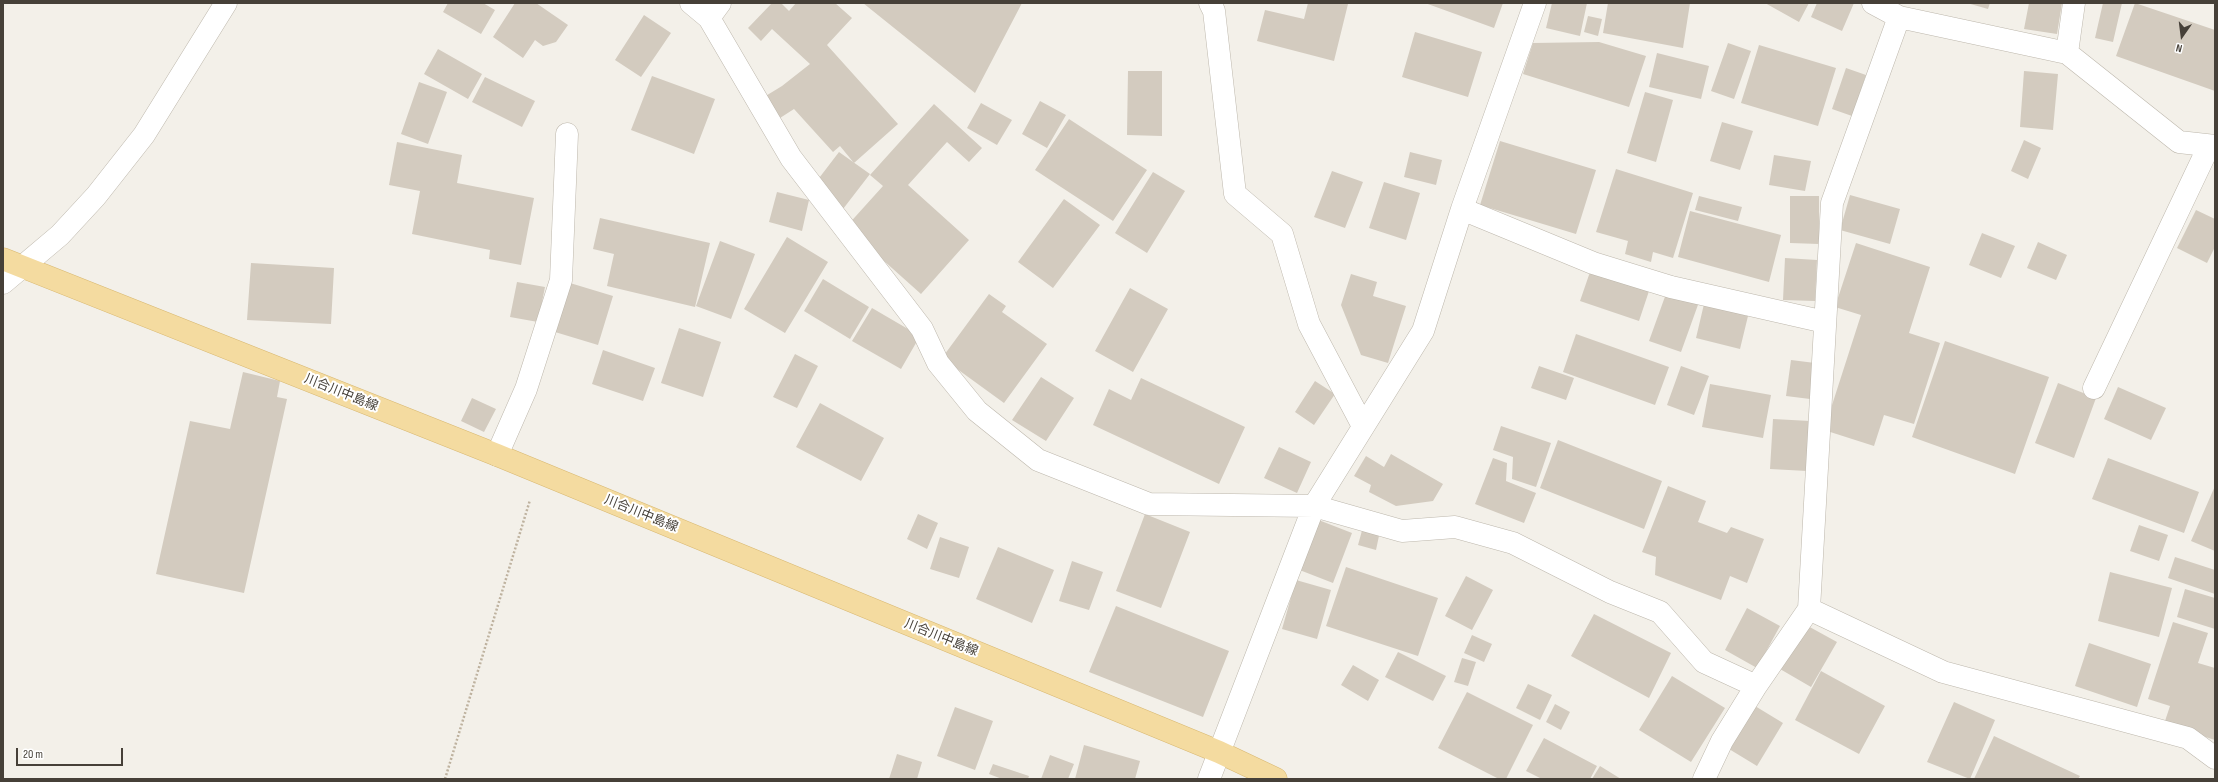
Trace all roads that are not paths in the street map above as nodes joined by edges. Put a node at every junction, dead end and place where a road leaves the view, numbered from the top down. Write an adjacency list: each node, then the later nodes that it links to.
1 (226, 3): 13 (street)
2 (691, 3): 7 (street)
3 (1210, 3): 17 (street)
4 (1535, 3): 12 (street)
5 (1873, 3): 8 (street)
6 (2074, 3): 9 (street)
7 (715, 10): 19 (street)
8 (1899, 17): 9 (street); 15 (street)
9 (2067, 53): 11 (street)
10 (567, 134): 18 (street)
11 (2212, 146): 16 (street)
12 (1462, 208): 15 (street); 17 (street)
13 (12, 262): 14 (street); 18 (main road, 川合川中島線)
14 (3, 282)
15 (1825, 322): 20 (street)
16 (2094, 388)
17 (1363, 426): 19 (street)
18 (497, 455): 22 (main road, 川合川中島線)
19 (1314, 506): 21 (street); 22 (street)
20 (1809, 609): 21 (street); 23 (street)
21 (1756, 686): 26 (street)
22 (1219, 752): 24 (street); 25 (main road, 川合川中島線)
23 (2215, 758)
24 (1209, 779)
25 (1276, 779)
26 (1704, 779)

